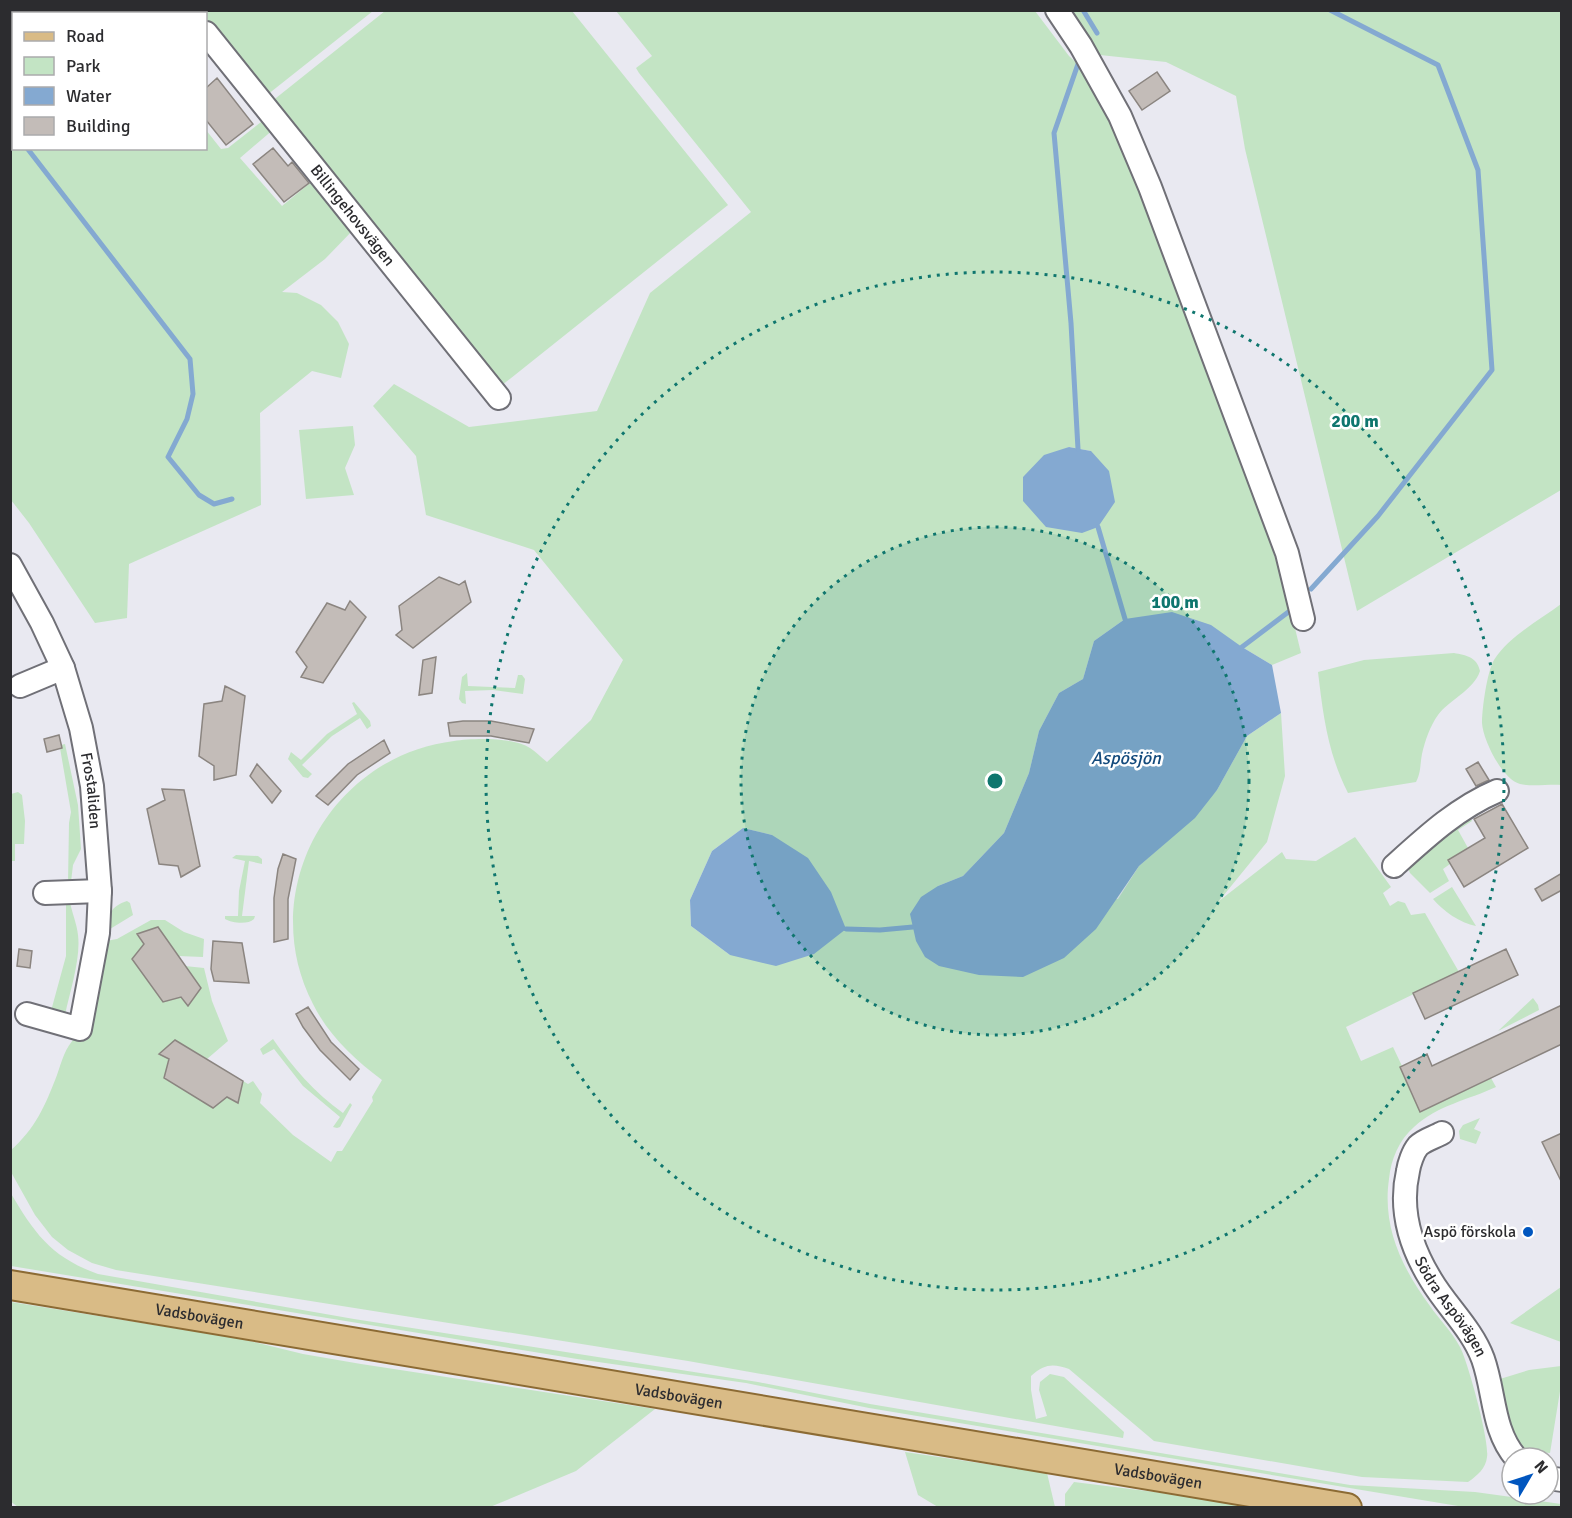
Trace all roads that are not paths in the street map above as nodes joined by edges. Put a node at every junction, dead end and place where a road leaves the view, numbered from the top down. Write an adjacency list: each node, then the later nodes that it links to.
1 (1057, 10): 5 (street)
2 (207, 34): 3 (street, Billingehovsvägen)
3 (499, 399)
4 (10, 565): 6 (street, Frostaliden)
5 (1303, 619)
6 (63, 669): 7 (street); 10 (street, Frostaliden)
7 (17, 689)
8 (1497, 792): 9 (street)
9 (1394, 866)
10 (100, 891): 11 (street); 12 (street, Frostaliden)
11 (45, 893)
12 (27, 1014)
13 (1442, 1133): 15 (street, Södra Aspövägen)
14 (10, 1285): 16 (main road, Vadsbovägen)
15 (1507, 1446)
16 (1347, 1508)

